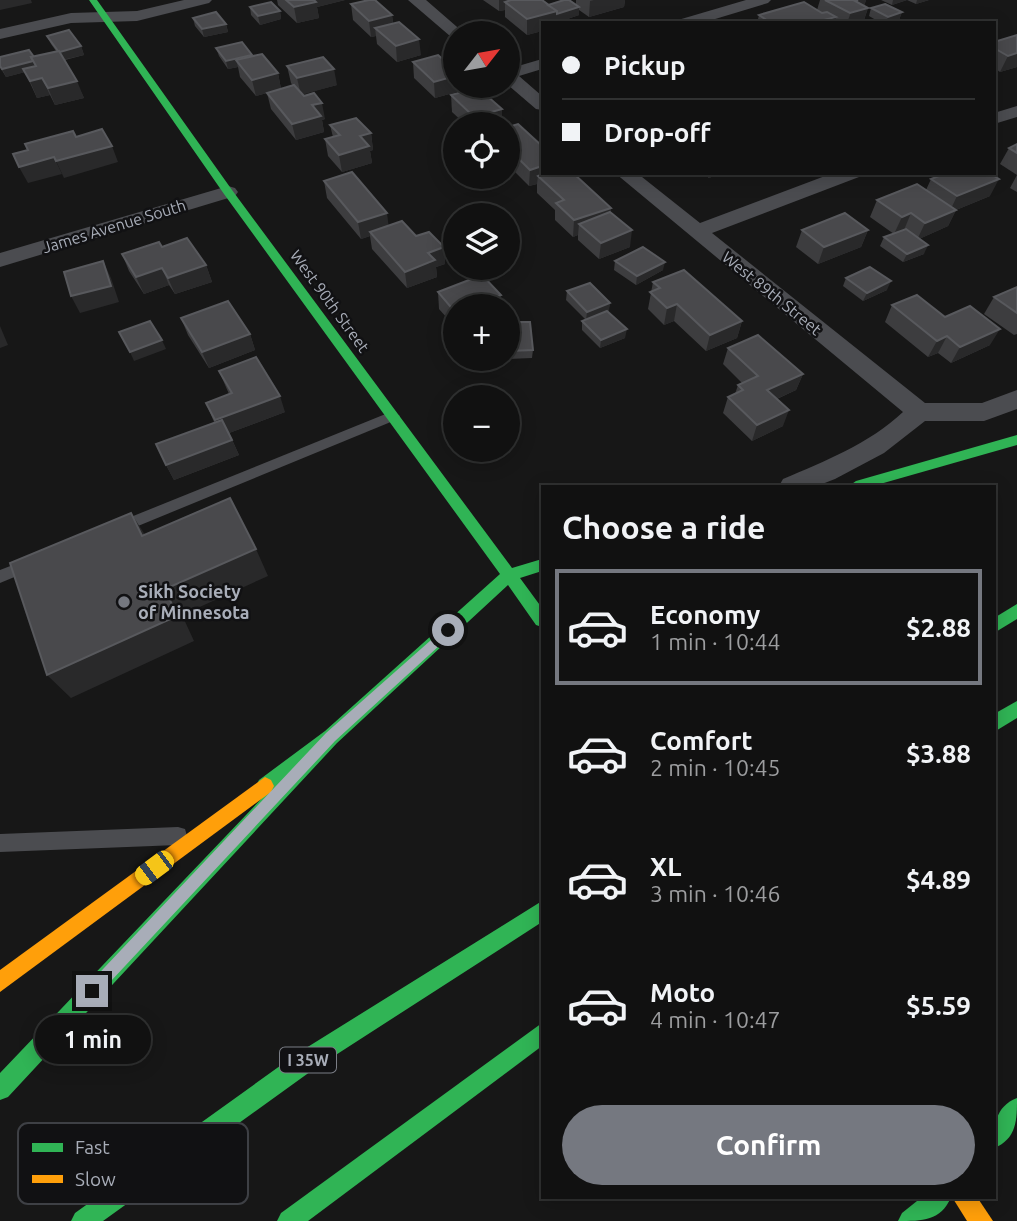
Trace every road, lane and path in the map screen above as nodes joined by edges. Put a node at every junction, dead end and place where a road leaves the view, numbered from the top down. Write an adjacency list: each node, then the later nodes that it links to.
1 (93, 0): 5 (main road, West 90th Street)
2 (204, 0): 5 (street)
3 (416, 0): 7 (street)
4 (763, 0): 6 (street)
5 (105, 17): 8 (street); 17 (main road, West 90th Street)
6 (691, 21)
7 (443, 22)
8 (0, 34)
9 (541, 64): 10 (street)
10 (520, 71)
11 (520, 86): 12 (street)
12 (541, 104)
13 (1017, 111): 14 (street)
14 (996, 119)
15 (627, 175): 18 (street, West 89th Street)
16 (847, 175): 18 (street)
17 (228, 192): 19 (street, James Avenue South); 22 (main road, West 90th Street)
18 (696, 232): 21 (street, West 89th Street)
19 (0, 261)
20 (1017, 399): 21 (street)
21 (919, 412): 24 (street)
22 (393, 416): 26 (lane); 29 (main road, West 90th Street)
23 (1017, 440): 25 (main road)
24 (794, 485)
25 (860, 485)
26 (102, 535)
27 (51, 556): 30 (lane)
28 (541, 565): 29 (main road)
29 (509, 575): 32 (main road, West 90th Street); 36 (main road)
30 (0, 577)
31 (1017, 611): 33 (main road)
32 (541, 619)
33 (996, 625)
34 (1017, 709): 35 (main road)
35 (996, 723)
36 (331, 737): 37 (main road); 42 (main road)
37 (198, 835): 38 (lane); 40 (main road)
38 (0, 843)
39 (541, 912): 44 (main road, I 35W)
40 (0, 982)
41 (541, 1034): 50 (main road)
42 (0, 1088)
43 (1017, 1109): 45 (main road)
44 (220, 1123)
45 (996, 1135)
46 (937, 1199): 51 (main road)
47 (964, 1199): 52 (main road)
48 (107, 1204): 49 (main road, I 35W)
49 (83, 1221)
50 (289, 1221)
51 (909, 1221)
52 (981, 1221)

